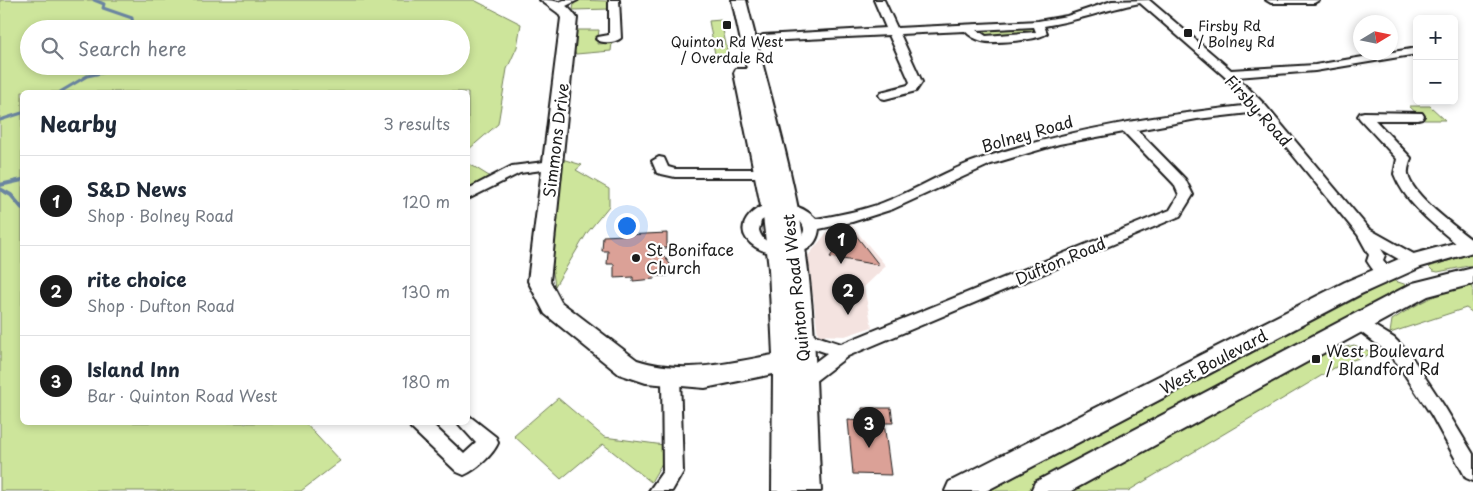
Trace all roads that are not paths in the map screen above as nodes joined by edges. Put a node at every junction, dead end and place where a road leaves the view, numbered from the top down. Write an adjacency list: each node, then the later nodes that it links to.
1 (614, 0): 10 (street)
2 (727, 0): 11 (street, Quinton Road West)
3 (739, 0): 11 (street, Quinton Road West)
4 (879, 0): 9 (street)
5 (1141, 0): 9 (street); 13 (street, Firsby Road)
6 (1271, 0): 7 (street)
7 (1314, 0)
8 (559, 2): 19 (street, Simmons Drive)
9 (892, 31): 11 (street); 14 (street)
10 (602, 38)
11 (745, 39): 20 (street, Quinton Road West); 22 (street, Quinton Road West)
12 (1413, 52): 13 (street)
13 (1228, 74): 15 (street, Firsby Road)
14 (885, 95)
15 (1261, 108): 17 (street, Bolney Road); 24 (street, Firsby Road)
16 (1418, 116): 25 (street)
17 (1127, 127): 23 (street, Bolney Road); 34 (street, Dufton Road)
18 (659, 161): 20 (street)
19 (552, 165): 21 (street); 36 (street, Simmons Drive)
20 (763, 173): 22 (street, Quinton Road West)
21 (470, 194)
22 (779, 209): 23 (street); 26 (street, Quinton Road West)
23 (812, 225): 26 (street)
24 (1364, 232): 27 (street, Firsby Road); 28 (street, Firsby Road)
25 (1470, 245): 30 (street)
26 (786, 250): 33 (street, Quinton Road West); 35 (street, Quinton Road West)
27 (1394, 251): 28 (street); 30 (street, Firsby Road)
28 (1381, 264): 30 (street); 43 (street, West Boulevard)
29 (1473, 269): 30 (street)
30 (1418, 275): 31 (street); 32 (street)
31 (1473, 276)
32 (1360, 323): 39 (street); 44 (street)
33 (801, 337): 34 (street); 35 (street, Quinton Road West)
34 (842, 351): 35 (street, Dufton Road)
35 (797, 368): 36 (street); 41 (street, Quinton Road West); 42 (street, Quinton Road West)
36 (671, 376): 40 (street)
37 (420, 425): 38 (street)
38 (469, 425)
39 (1473, 472)
40 (659, 491)
41 (786, 491)
42 (807, 491)
43 (959, 491)
44 (1045, 491)

